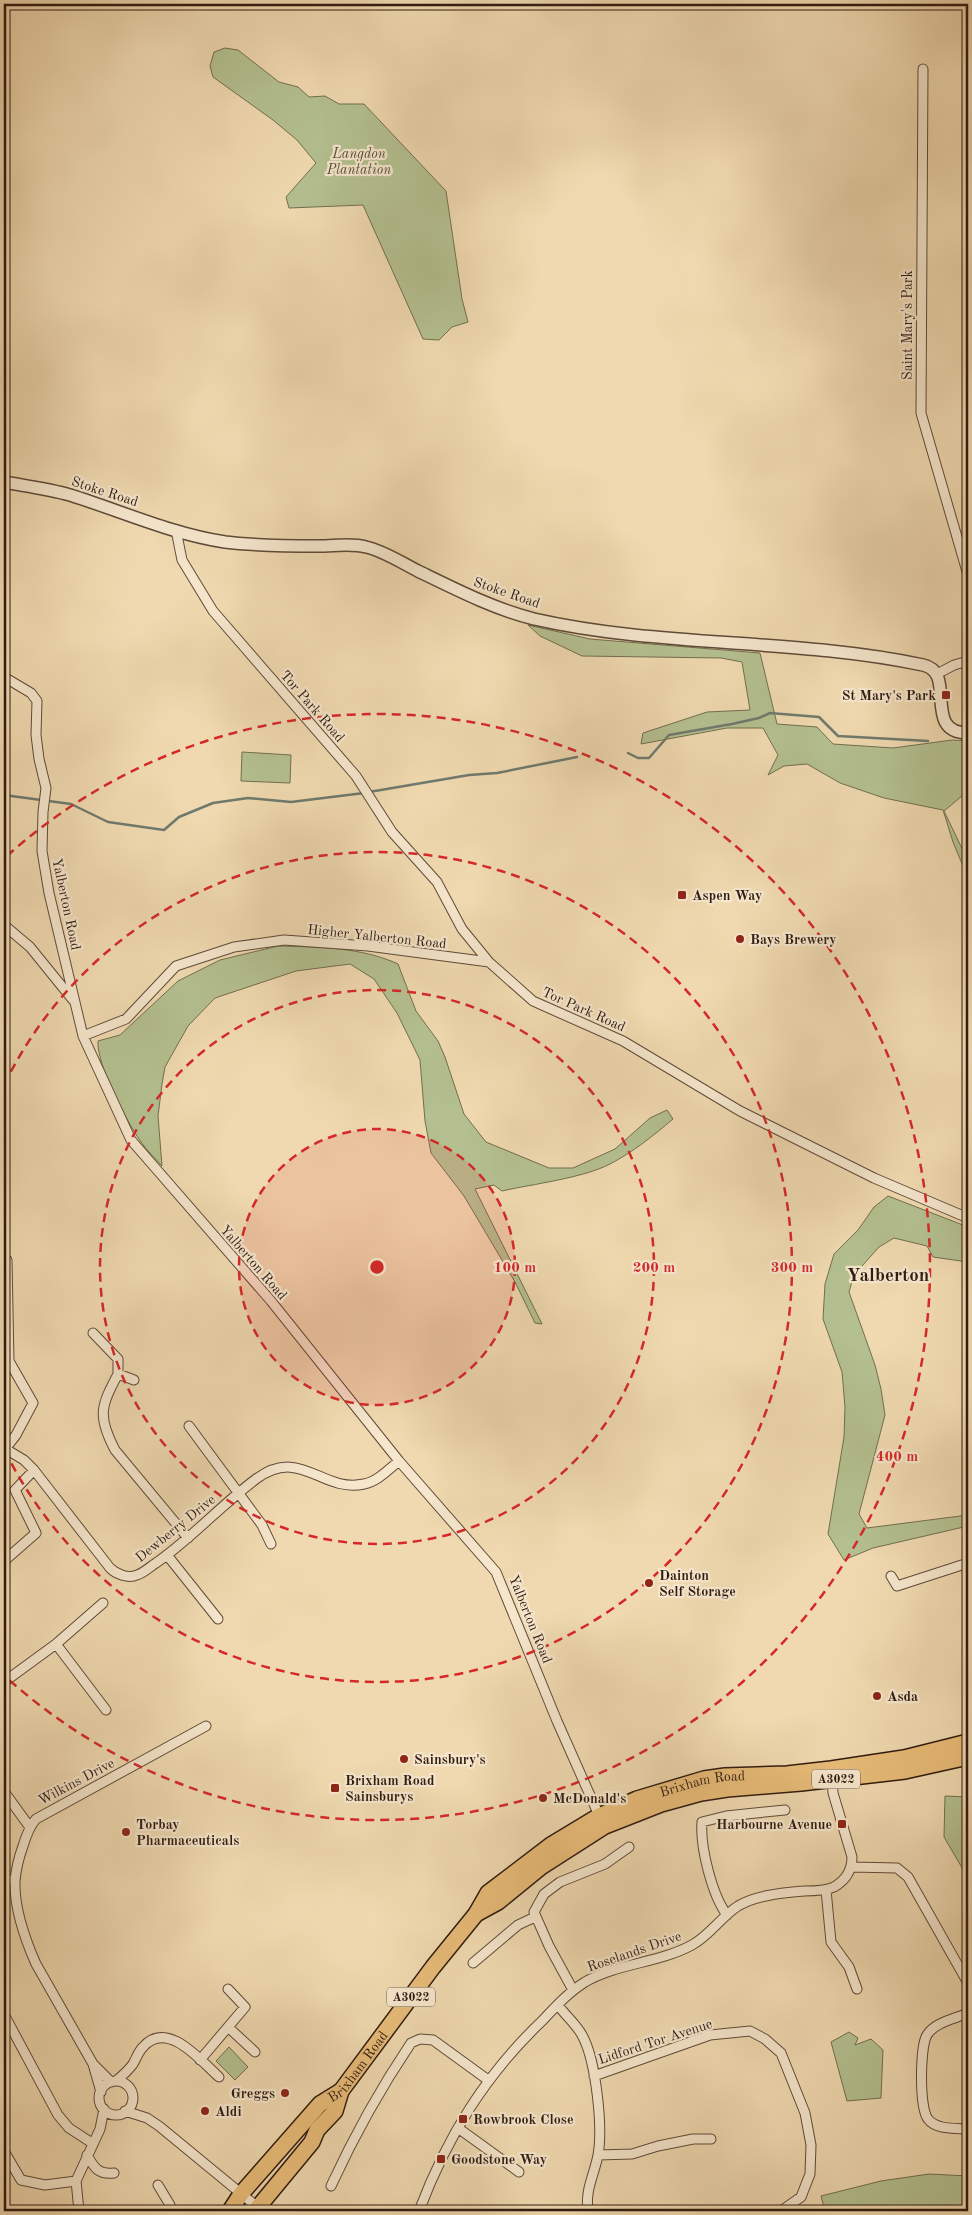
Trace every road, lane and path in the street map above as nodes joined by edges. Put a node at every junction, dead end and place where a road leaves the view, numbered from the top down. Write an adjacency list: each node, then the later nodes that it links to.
1 (923, 69): 4 (street, Saint Mary's Park)
2 (4, 482): 3 (street, Stoke Road)
3 (176, 530): 6 (street, Stoke Road); 10 (street, Tor Park Road)
4 (968, 575)
5 (968, 661): 6 (street)
6 (937, 674): 8 (street)
7 (4, 677): 11 (street, Yalberton Road)
8 (968, 733)
9 (4, 925): 11 (street)
10 (489, 962): 12 (street, Higher Yalberton Road); 13 (street, Tor Park Road)
11 (75, 1003): 12 (street, Yalberton Road)
12 (83, 1036): 20 (street, Yalberton Road)
13 (968, 1218)
14 (7, 1260): 19 (street)
15 (93, 1333): 16 (street)
16 (118, 1374): 17 (street); 23 (street)
17 (134, 1380)
18 (189, 1426): 22 (street)
19 (4, 1448): 21 (street, Dewberry Drive)
20 (399, 1461): 22 (street, Dewberry Drive); 40 (street, Yalberton Road)
21 (34, 1470): 25 (street, Dewberry Drive); 26 (street)
22 (238, 1493): 23 (street, Dewberry Drive); 24 (street)
23 (188, 1538): 25 (street, Dewberry Drive)
24 (271, 1544)
25 (168, 1555): 30 (street)
26 (4, 1562)
27 (968, 1563): 28 (street)
28 (891, 1576)
29 (103, 1603): 31 (street)
30 (218, 1619)
31 (56, 1644): 32 (street); 33 (street)
32 (4, 1682)
33 (106, 1710)
34 (206, 1726): 41 (street, Wilkins Drive)
35 (968, 1742): 37 (main road, Brixham Road / A3022)
36 (968, 1757): 37 (main road, Brixham Road / A3022)
37 (831, 1774): 40 (main road, Brixham Road / A3022); 43 (street)
38 (4, 1791): 41 (street)
39 (785, 1810): 47 (street)
40 (602, 1821): 67 (main road, Brixham Road / A3022)
41 (29, 1826): 45 (street)
42 (629, 1848): 48 (street)
43 (852, 1867): 46 (street); 50 (street)
44 (4, 1880): 45 (street)
45 (15, 1880): 60 (street)
46 (826, 1890): 47 (street, Roselands Drive); 52 (street)
47 (727, 1915): 53 (street, Roselands Drive)
48 (535, 1917): 49 (street); 53 (street)
49 (473, 1963)
50 (968, 1983)
51 (228, 1989): 57 (street)
52 (857, 1989)
53 (574, 1990): 54 (street, Roselands Drive)
54 (558, 2005): 62 (street); 64 (street, Roselands Drive)
55 (968, 2013): 76 (street)
56 (6, 2018): 78 (street)
57 (228, 2027): 58 (street); 59 (street)
58 (255, 2052)
59 (200, 2060): 61 (street); 63 (street)
60 (93, 2064): 65 (street); 68 (street)
61 (128, 2071): 65 (street); 66 (street)
62 (594, 2076): 81 (street); 93 (street, Lidford Tor Avenue)
63 (219, 2077)
64 (488, 2080): 74 (street, Roselands Drive); 86 (street)
65 (114, 2081): 66 (street); 68 (street)
66 (129, 2087): 69 (street)
67 (342, 2091): 87 (main road, Brixham Road / A3022); 87 (main road)
68 (100, 2092): 70 (street)
69 (133, 2098): 71 (street); 73 (street)
70 (104, 2109): 72 (street); 75 (street)
71 (125, 2111): 72 (street); 73 (street)
72 (115, 2115): 75 (street)
73 (147, 2118): 87 (street)
74 (458, 2128): 82 (street); 91 (street, Roselands Drive)
75 (100, 2129): 78 (street)
76 (968, 2129)
77 (710, 2139): 81 (street)
78 (92, 2143): 80 (street)
79 (4, 2151): 84 (street)
80 (86, 2155): 83 (street); 84 (street)
81 (598, 2155): 92 (street)
82 (519, 2172)
83 (114, 2173)
84 (76, 2182): 88 (street)
85 (158, 2185): 89 (street)
86 (331, 2186)
87 (253, 2205): 90 (main road, Brixham Road / A3022)
88 (79, 2211)
89 (170, 2211)
90 (230, 2211)
91 (419, 2211)
92 (588, 2211)
93 (781, 2211)

